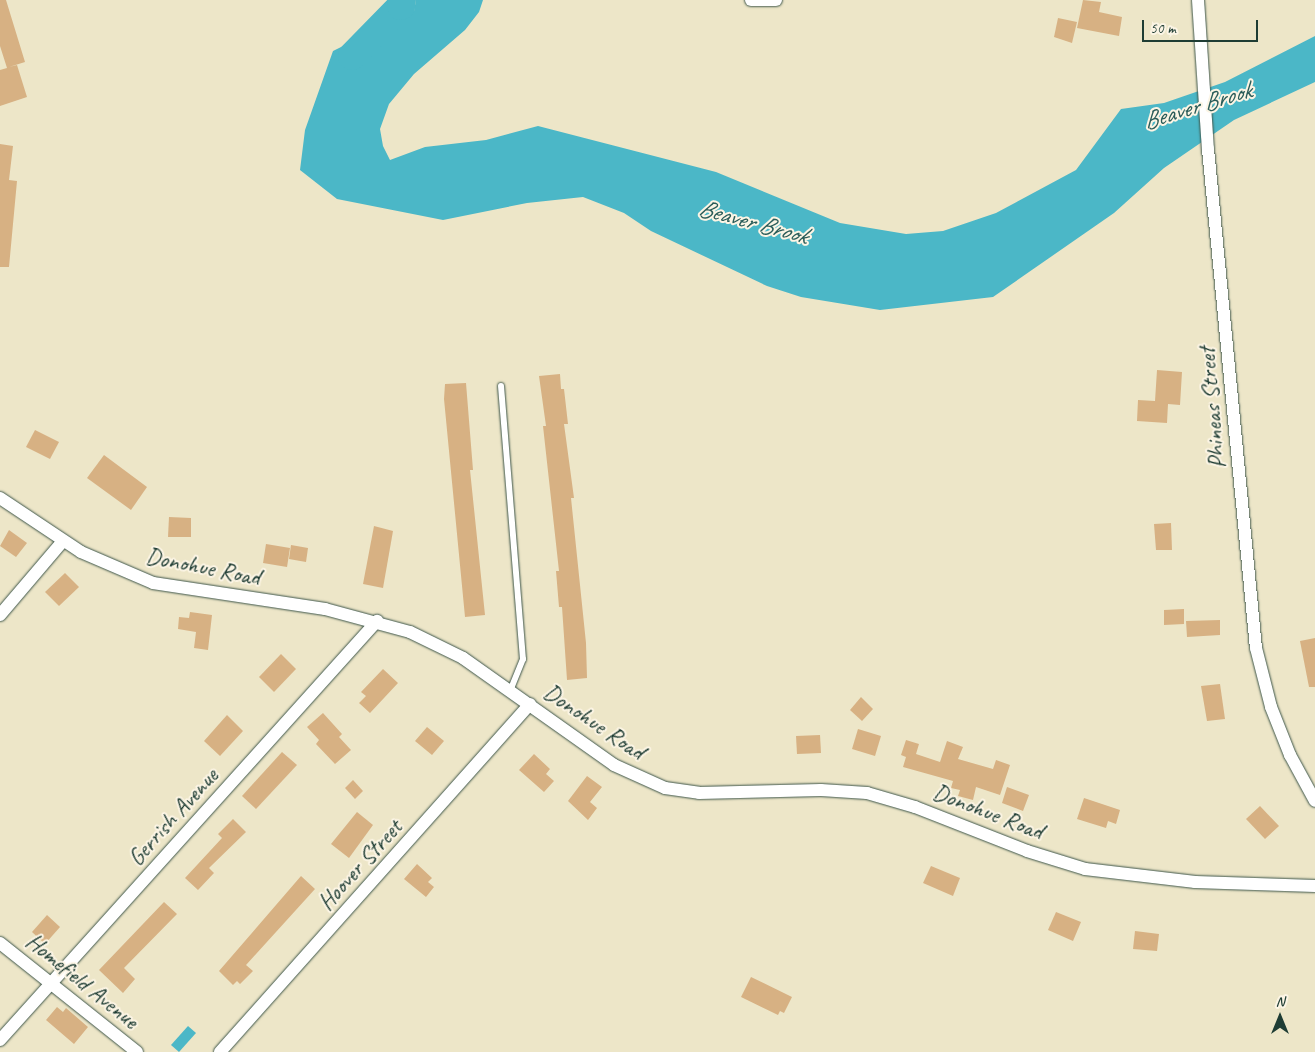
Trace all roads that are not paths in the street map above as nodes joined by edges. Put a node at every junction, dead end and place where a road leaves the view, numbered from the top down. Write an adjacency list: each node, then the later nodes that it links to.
1 (751, 0): 2 (street)
2 (776, 0)
3 (1198, 0): 11 (street, Phineas Street)
4 (501, 386): 9 (lane)
5 (0, 498): 6 (street, Donohue Road)
6 (63, 541): 7 (street); 8 (street, Donohue Road)
7 (0, 615)
8 (377, 621): 9 (street, Donohue Road); 14 (street, Gerrish Avenue)
9 (510, 690): 10 (street, Donohue Road)
10 (530, 704): 12 (street, Donohue Road); 17 (street, Hoover Street)
11 (1315, 801)
12 (1315, 886)
13 (0, 943): 14 (street, Homefield Avenue)
14 (50, 984): 15 (street, Gerrish Avenue); 16 (street, Homefield Avenue)
15 (0, 1040)
16 (137, 1052)
17 (220, 1052)

